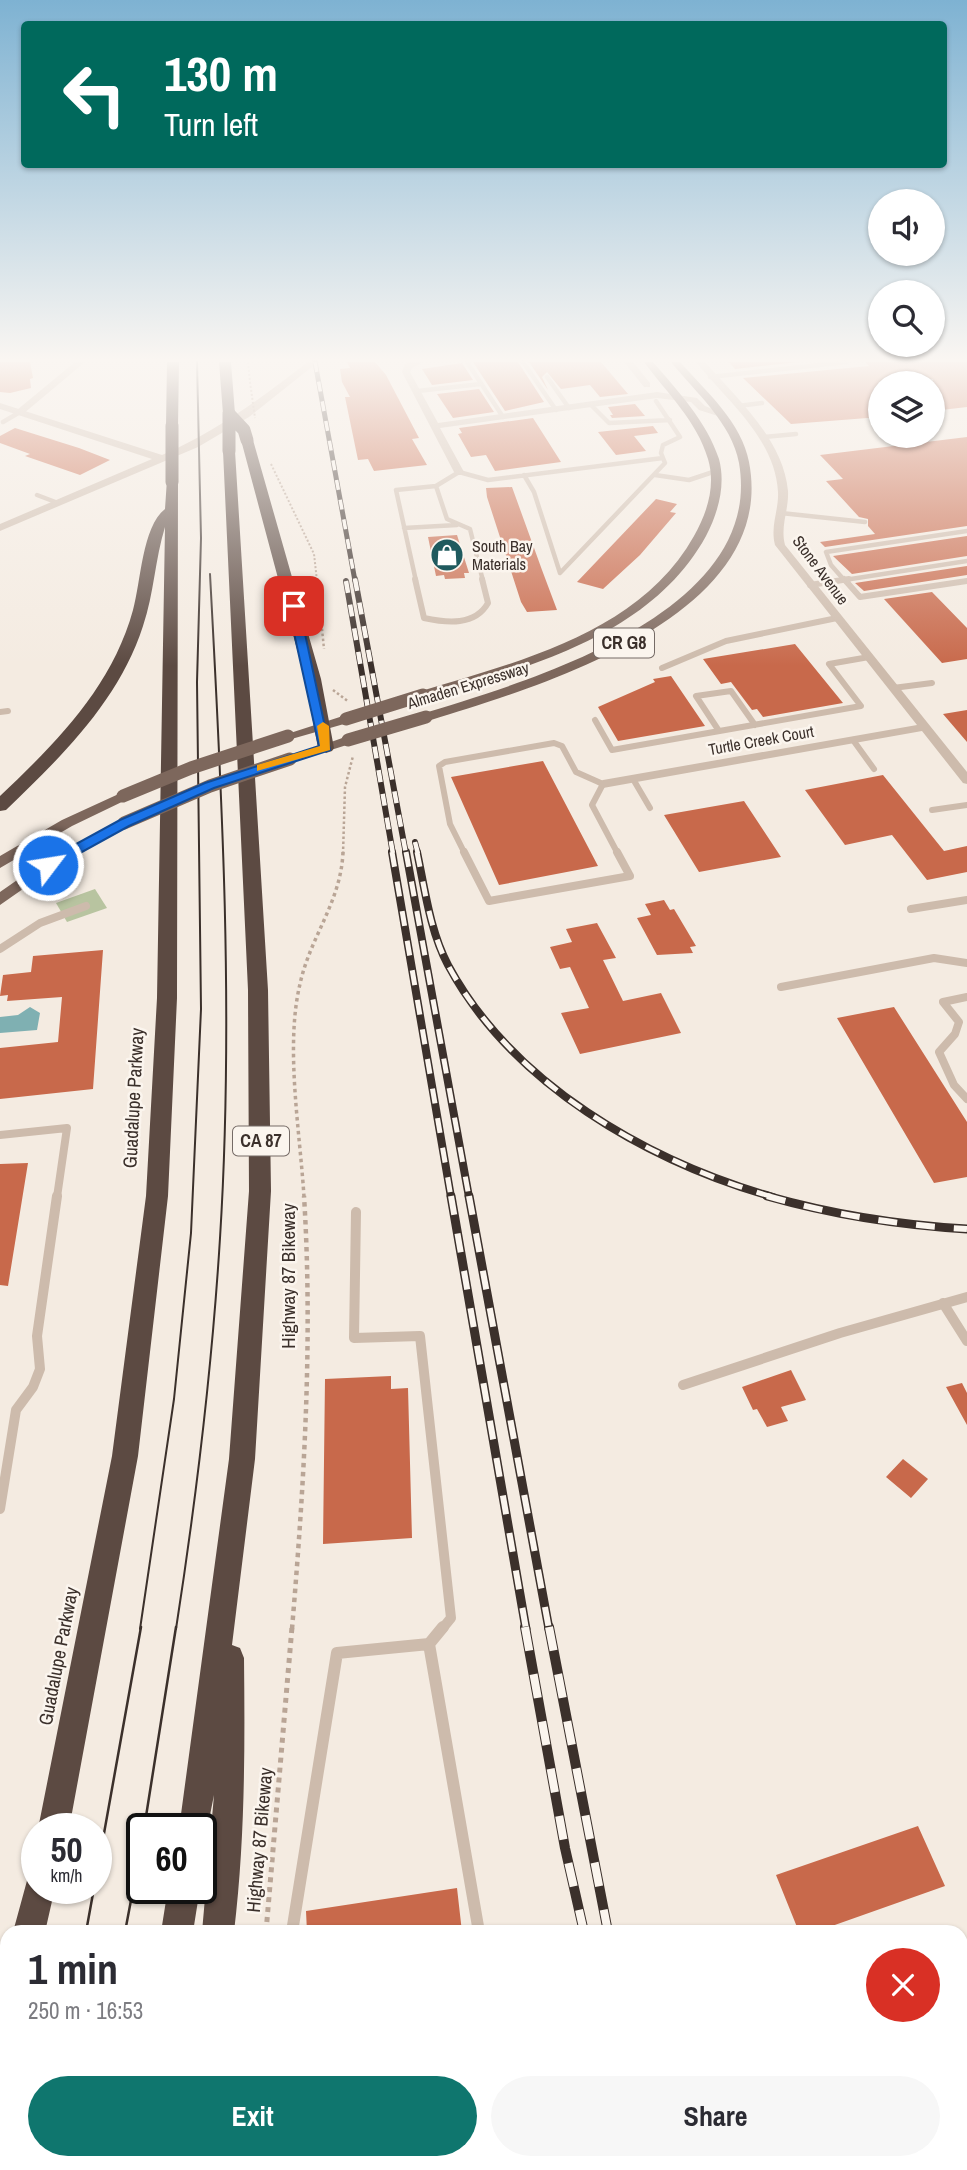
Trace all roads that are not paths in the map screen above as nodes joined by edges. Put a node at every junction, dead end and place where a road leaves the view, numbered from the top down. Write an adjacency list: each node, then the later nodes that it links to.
1 (129, 463): 16 (street)
2 (153, 463): 16 (street)
3 (172, 463): 20 (highway, Guadalupe Parkway, bridge)
4 (239, 463): 68 (highway, CA 87)
5 (246, 463): 37 (highway)
6 (455, 463): 13 (street)
7 (620, 463): 14 (lane)
8 (665, 463): 15 (lane)
9 (713, 463): 12 (main road, Almaden Expressway / CR G8)
10 (744, 463): 42 (main road, Almaden Expressway / CR G8, bridge)
11 (776, 463): 21 (street, Stone Avenue)
12 (716, 471): 15 (lane); 37 (main road, Almaden Expressway / CR G8, bridge)
13 (459, 472): 14 (lane); 17 (lane)
14 (524, 475): 15 (lane)
15 (655, 475)
16 (116, 479): 19 (street)
17 (436, 486): 23 (lane); 25 (lane)
18 (37, 495): 19 (lane)
19 (58, 503): 24 (street)
20 (172, 510): 48 (highway); 70 (highway, Guadalupe Parkway)
21 (781, 513): 22 (lane); 30 (street, Stone Avenue)
22 (864, 522)
23 (460, 525): 25 (lane); 25 (lane)
24 (0, 528)
25 (404, 528)
26 (967, 530): 28 (lane)
27 (967, 561): 28 (lane)
28 (844, 580): 29 (lane); 30 (lane)
29 (967, 581)
30 (810, 585): 31 (street, Stone Avenue)
31 (838, 618): 32 (street, Stone Avenue); 33 (lane)
32 (869, 657): 35 (street, Stone Avenue); 38 (lane)
33 (662, 668)
34 (932, 683): 35 (lane)
35 (893, 688): 39 (street, Stone Avenue)
36 (596, 720): 40 (lane)
37 (323, 725): 42 (highway); 51 (main road, Almaden Expressway / CR G8, bridge)
38 (755, 725): 40 (lane); 40 (lane)
39 (925, 727): 41 (street, Turtle Creek Court); 45 (street, Stone Avenue)
40 (719, 732)
41 (853, 740): 43 (lane); 44 (street, Turtle Creek Court)
42 (326, 748): 52 (main road, Almaden Expressway / CR G8, bridge)
43 (874, 769)
44 (633, 779): 46 (street, Turtle Creek Court); 49 (lane)
45 (967, 780)
46 (603, 784): 46 (lane)
47 (967, 805): 50 (lane)
48 (0, 806)
49 (650, 808)
50 (932, 810)
51 (0, 863)
52 (0, 900)
53 (967, 900): 55 (lane)
54 (86, 906): 56 (lane)
55 (911, 909)
56 (0, 949)
57 (967, 963): 58 (lane)
58 (781, 986)
59 (967, 997): 60 (lane)
60 (967, 1099)
61 (0, 1135): 67 (lane)
62 (356, 1212): 69 (lane)
63 (967, 1297): 64 (lane)
64 (943, 1303): 65 (lane); 66 (lane)
65 (967, 1341)
66 (683, 1385)
67 (0, 1509)
68 (229, 1571): 71 (highway, CA 87); 76 (highway)
69 (429, 1644): 77 (lane); 78 (lane)
70 (56, 1813)
71 (196, 1813)
72 (35, 1904): 74 (highway)
73 (181, 1904): 75 (highway)
74 (31, 1925)
75 (178, 1925)
76 (219, 1925)
77 (293, 1925)
78 (478, 1925)

